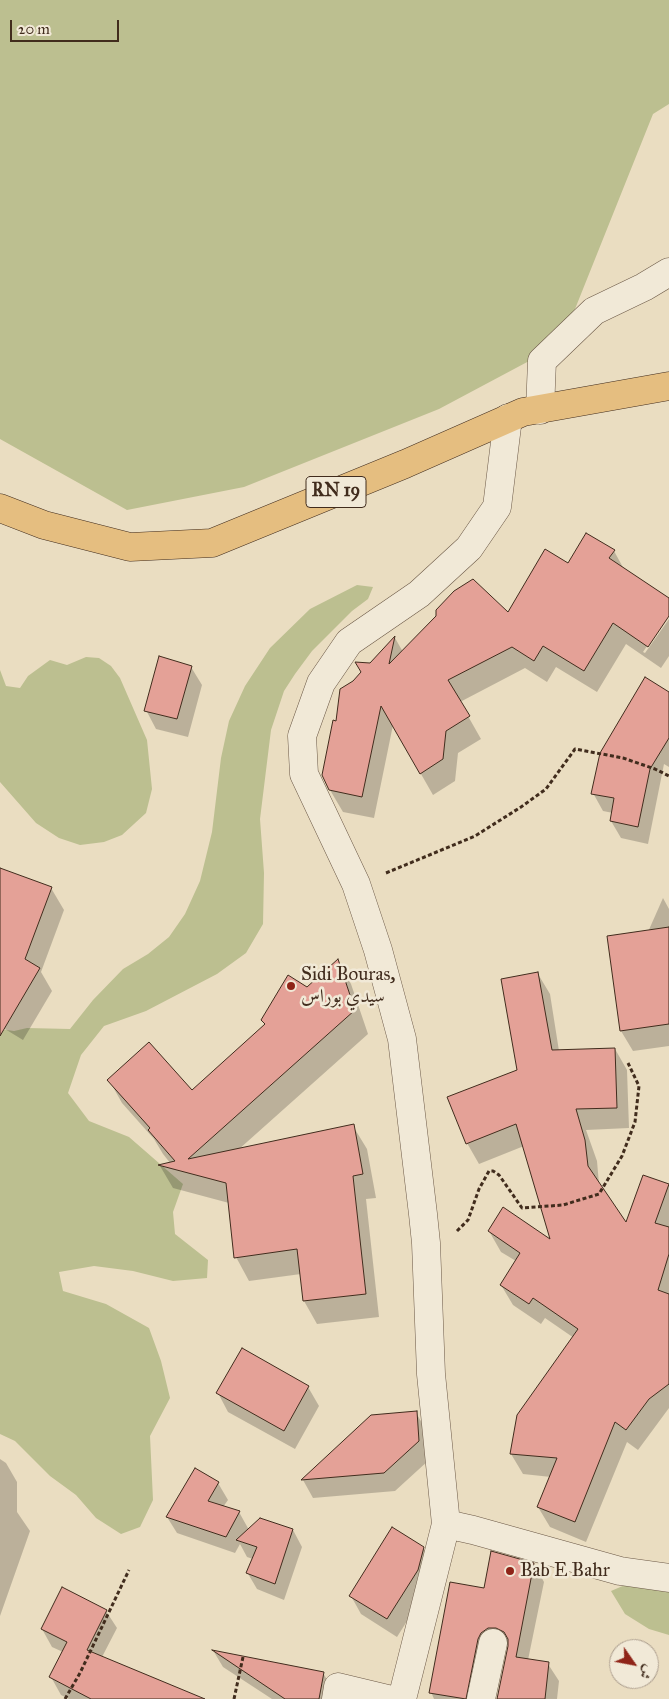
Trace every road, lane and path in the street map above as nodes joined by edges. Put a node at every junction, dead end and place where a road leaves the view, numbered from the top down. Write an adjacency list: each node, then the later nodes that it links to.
1 (669, 272): 3 (street)
2 (669, 386): 3 (main road, RN 19)
3 (540, 410): 4 (main road, RN 19)
4 (508, 418): 5 (main road, RN 19); 7 (street)
5 (0, 508)
6 (669, 776): 7 (path)
7 (356, 884): 9 (street)
8 (628, 1063): 9 (path)
9 (426, 1243): 10 (street)
10 (446, 1524): 12 (street); 19 (street)
11 (129, 1570): 15 (path)
12 (669, 1578)
13 (493, 1643): 20 (street)
14 (243, 1657): 16 (path)
15 (65, 1699)
16 (234, 1699)
17 (336, 1699): 18 (street)
18 (388, 1699)
19 (402, 1699)
20 (482, 1699)

